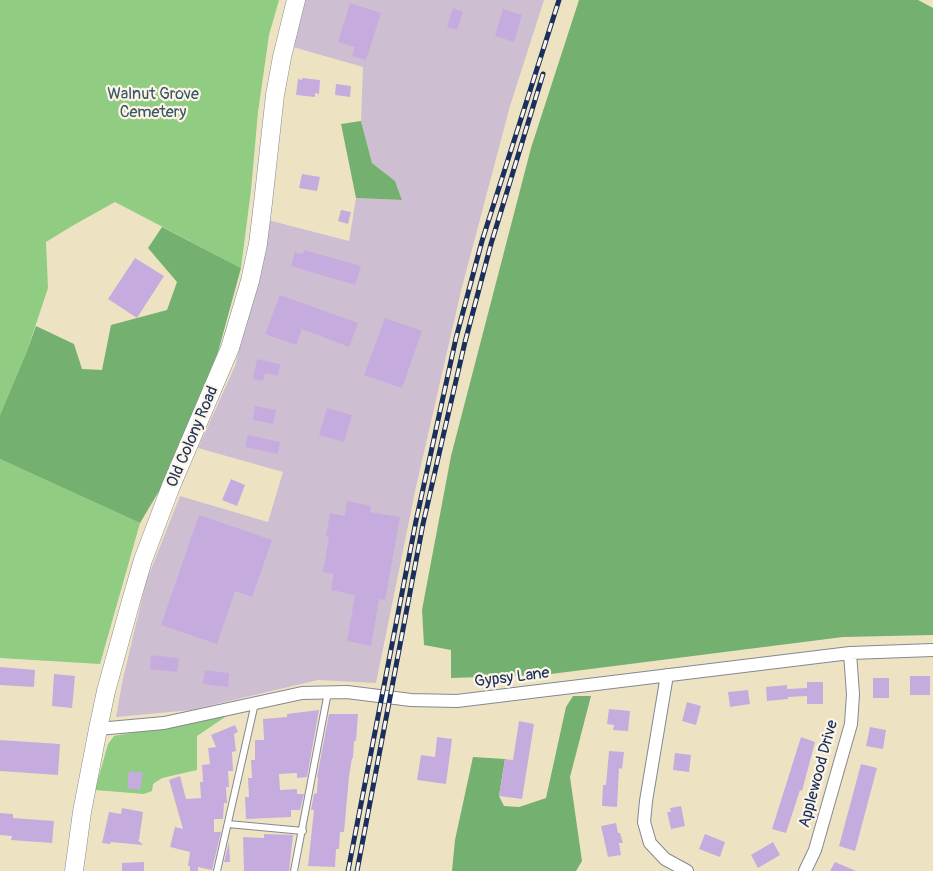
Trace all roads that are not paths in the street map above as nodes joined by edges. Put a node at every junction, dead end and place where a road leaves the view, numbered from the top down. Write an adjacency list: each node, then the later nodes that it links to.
1 (296, 0): 7 (main road, Old Colony Road)
2 (933, 650): 3 (street, Gypsy Lane)
3 (850, 653): 4 (street, Gypsy Lane); 14 (street, Applewood Drive)
4 (667, 675): 5 (street, Gypsy Lane); 13 (street)
5 (328, 692): 6 (street, Gypsy Lane); 9 (lane)
6 (255, 704): 7 (street, Gypsy Lane); 8 (lane)
7 (98, 729): 10 (main road, Old Colony Road)
8 (228, 824): 9 (lane); 11 (lane)
9 (303, 831): 12 (lane)
10 (74, 871)
11 (217, 871)
12 (294, 871)
13 (687, 871)
14 (805, 871)

